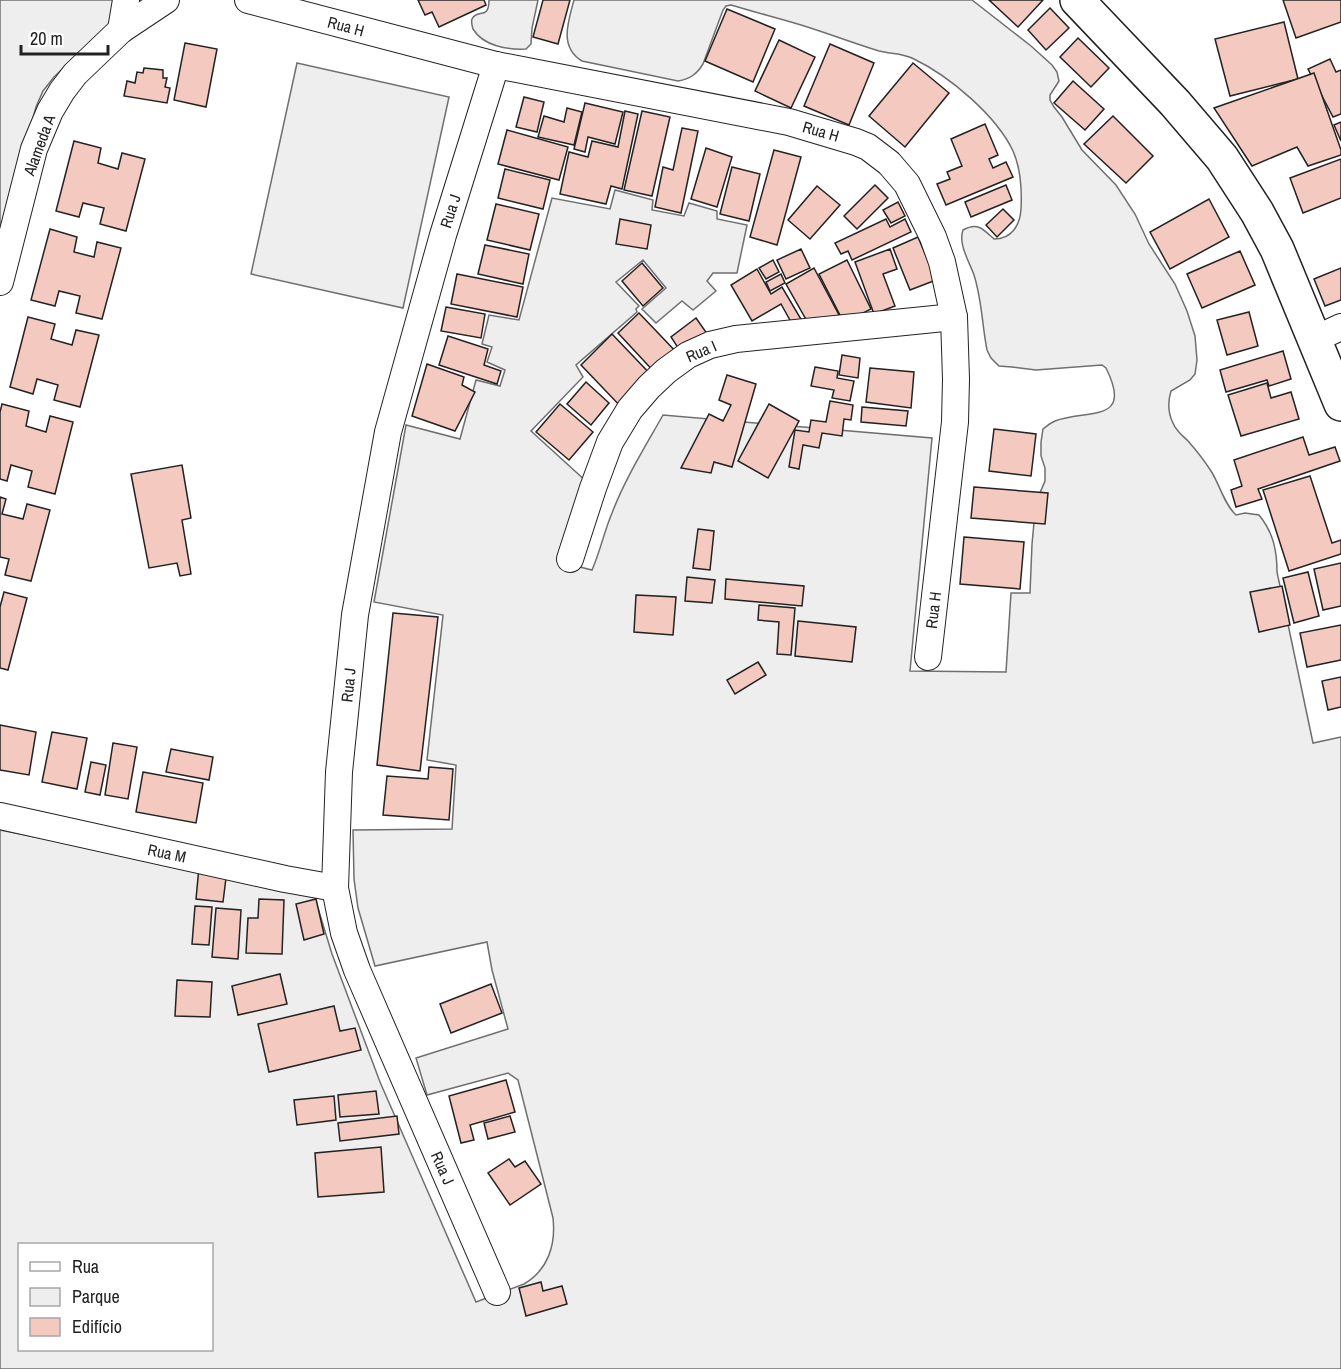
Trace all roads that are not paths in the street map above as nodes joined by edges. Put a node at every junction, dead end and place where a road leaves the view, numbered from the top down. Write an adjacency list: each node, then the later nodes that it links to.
1 (126, 0): 5 (street)
2 (248, 0): 6 (street, Rua H)
3 (1077, 0): 9 (main road)
4 (156, 2): 5 (street, Alameda A)
5 (121, 30): 7 (street, Alameda A)
6 (496, 65): 8 (street, Rua H); 14 (street, Rua J)
7 (0, 282)
8 (954, 318): 11 (street, Rua I); 12 (street, Rua H)
9 (1328, 333): 10 (main road)
10 (1341, 404)
11 (570, 559)
12 (927, 657)
13 (0, 816): 14 (street, Rua M)
14 (335, 888): 15 (street, Rua J)
15 (497, 1292)

